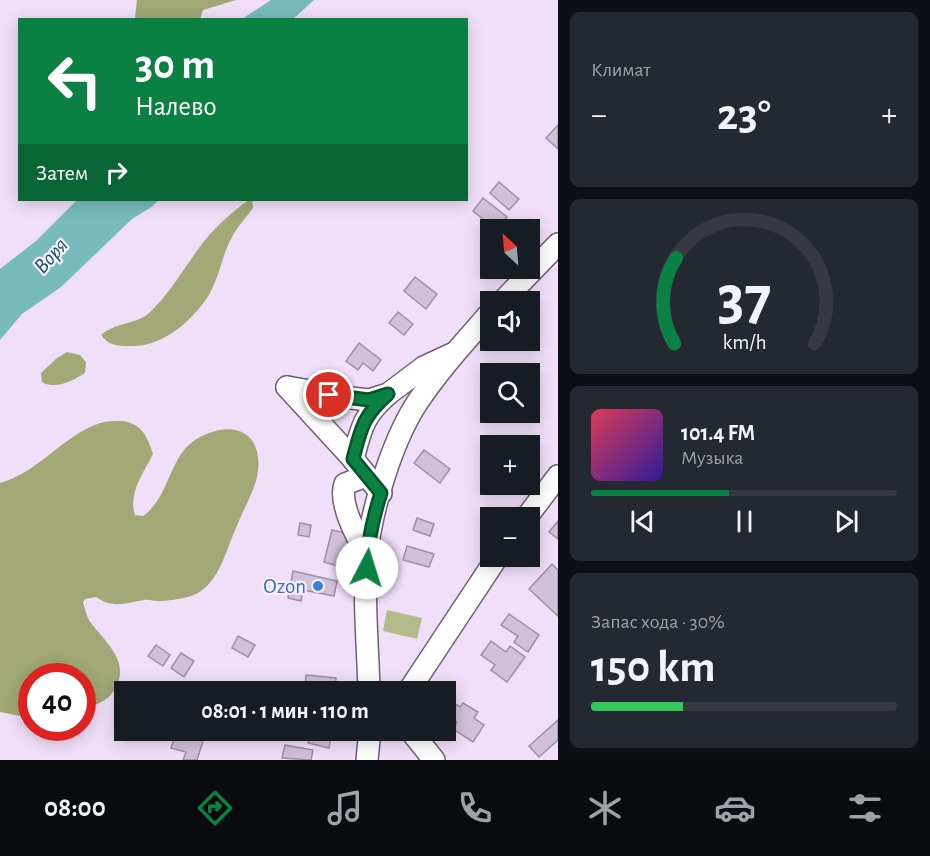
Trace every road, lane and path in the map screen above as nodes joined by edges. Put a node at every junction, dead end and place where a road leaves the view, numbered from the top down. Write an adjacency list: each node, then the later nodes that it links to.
1 (558, 244): 2 (street)
2 (513, 291)
3 (480, 324): 4 (street)
4 (455, 353): 5 (street); 9 (street)
5 (388, 394): 6 (street); 6 (street)
6 (353, 459): 7 (street)
7 (366, 476): 9 (street); 11 (street)
8 (558, 476): 10 (street)
9 (381, 493): 11 (street)
10 (534, 507)
11 (367, 554): 13 (street)
12 (491, 567): 14 (street)
13 (369, 681)
14 (415, 681)
15 (371, 741): 17 (street)
16 (419, 741): 18 (street)
17 (367, 760)
18 (434, 760)

